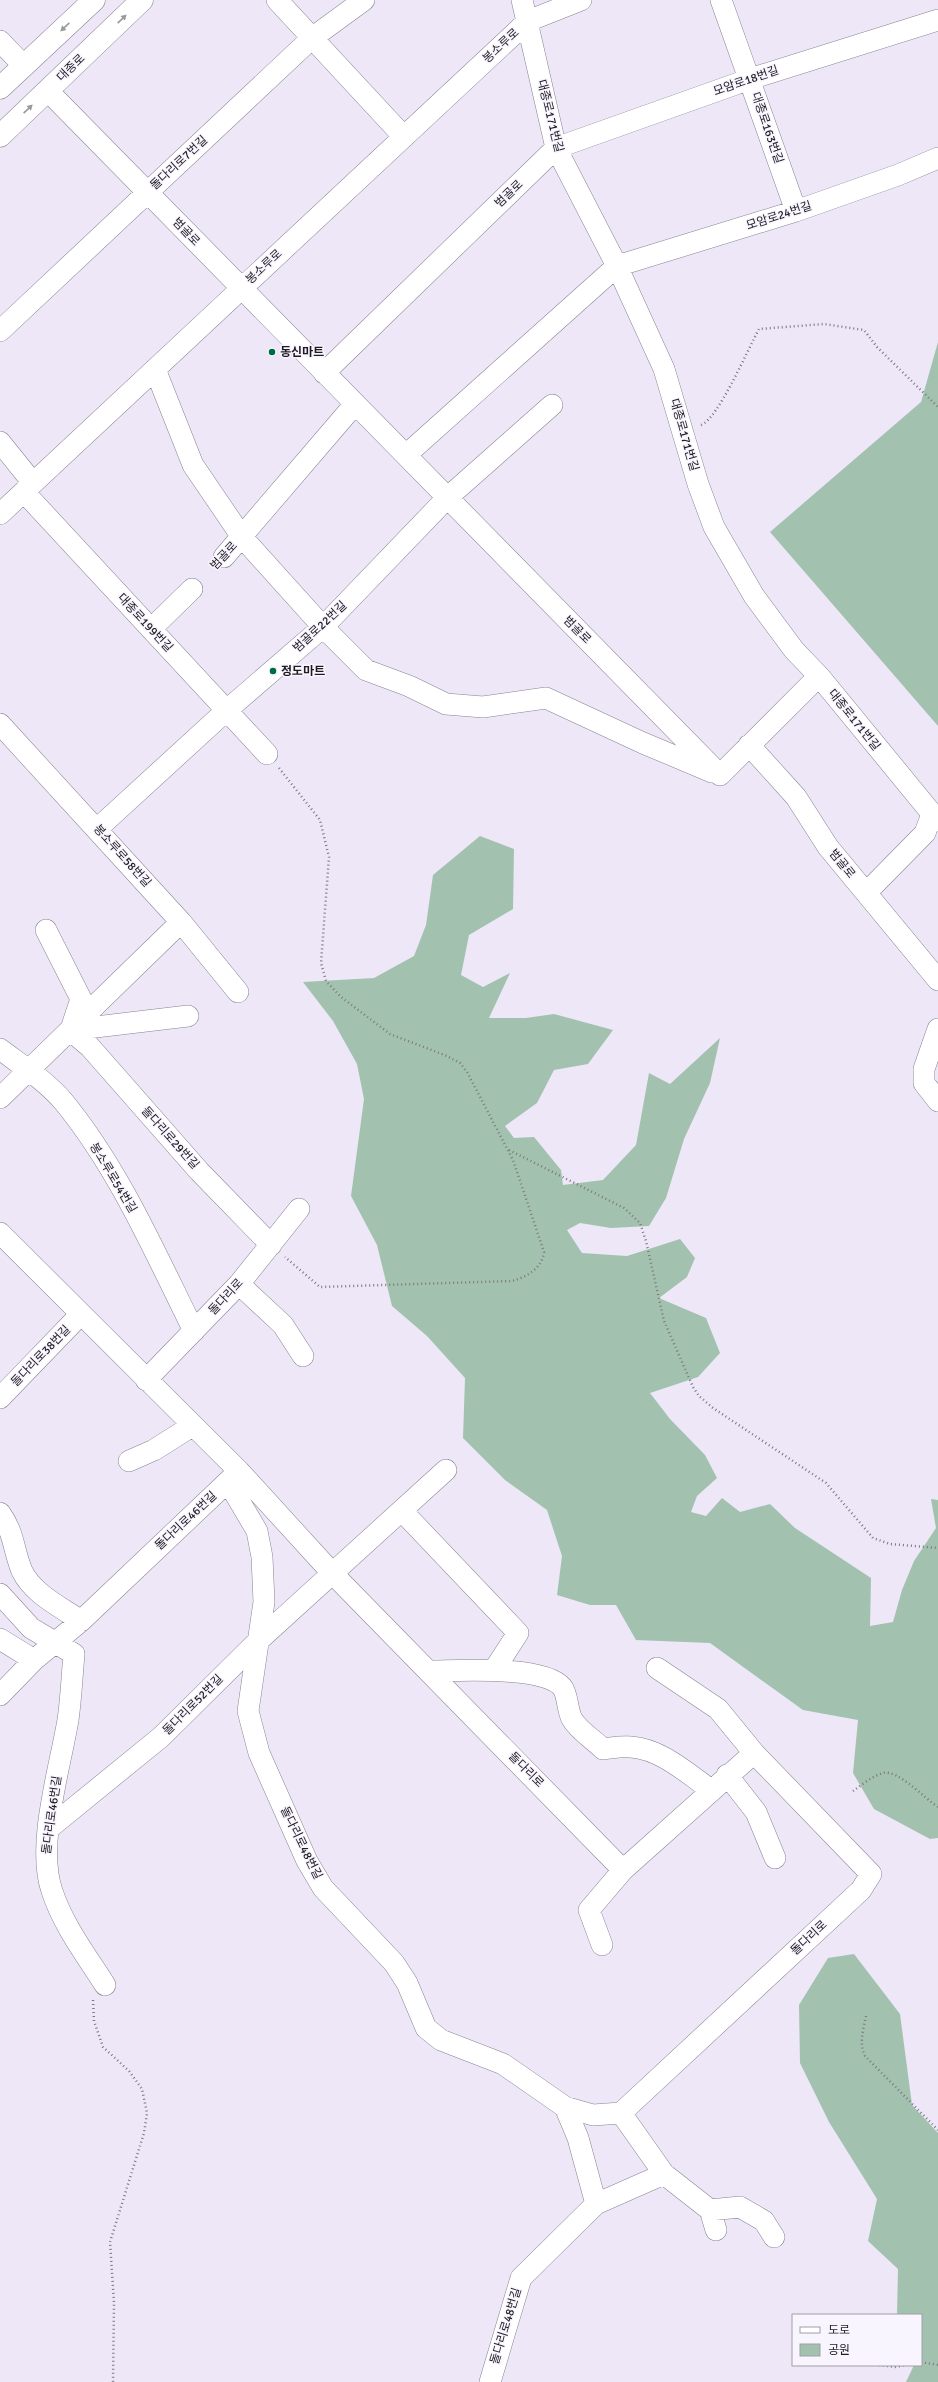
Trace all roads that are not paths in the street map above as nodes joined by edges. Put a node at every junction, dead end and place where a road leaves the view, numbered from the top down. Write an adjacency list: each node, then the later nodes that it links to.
1 (94, 0): 12 (main road, one-way to 12)
2 (142, 0): 15 (main road, 대종로, one-way to 2)
3 (277, 0): 10 (street)
4 (364, 0): 10 (street, 돌다리로7번길)
5 (522, 0): 9 (street, 대종로171번길)
6 (581, 0): 9 (street)
7 (721, 0): 13 (street, 대종로163번길)
8 (938, 20): 13 (street, 모암로18번길)
9 (528, 21): 17 (street, 봉소루로); 18 (street, 대종로171번길)
10 (312, 38): 17 (street); 20 (street, 돌다리로7번길)
11 (0, 41): 12 (street)
12 (24, 66): 14 (main road)
13 (750, 79): 18 (street, 모암로18번길); 21 (street, 대종로163번길)
14 (0, 88)
15 (48, 91): 16 (main road, 대종로, one-way to 15); 20 (street, 범골로)
16 (0, 136)
17 (404, 137): 23 (street, 봉소루로)
18 (556, 148): 22 (street, 대종로171번길); 26 (street, 범골로)
19 (938, 158): 21 (street, 모암로24번길)
20 (148, 193): 23 (street, 범골로); 24 (street, 돌다리로7번길)
21 (796, 211): 22 (street, 모암로24번길)
22 (617, 266): 30 (street); 39 (street, 대종로171번길)
23 (242, 288): 25 (street, 봉소루로); 26 (street, 범골로)
24 (0, 331)
25 (155, 369): 31 (street, 봉소루로); 34 (street)
26 (324, 373): 27 (street, 범골로)
27 (355, 404): 30 (street, 범골로); 34 (street, 범골로)
28 (552, 405): 32 (street, 범골로22번길)
29 (0, 442): 31 (street, 대종로199번길)
30 (406, 455): 32 (street, 범골로)
31 (29, 487): 33 (street, 봉소루로); 38 (street, 대종로199번길)
32 (447, 498): 37 (street, 범골로22번길); 44 (street, 범골로)
33 (0, 514)
34 (242, 537): 35 (street, 범골로); 37 (street)
35 (224, 558)
36 (192, 589): 38 (street)
37 (322, 627): 40 (street, 범골로22번길); 44 (street)
38 (151, 629): 40 (street, 대종로199번길)
39 (818, 676): 42 (street); 45 (street, 대종로171번길)
40 (227, 710): 43 (street, 대종로199번길); 46 (street, 범골로22번길)
41 (0, 724): 46 (street, 봉소루로58번길)
42 (749, 745): 44 (street); 47 (street, 범골로)
43 (268, 754)
44 (720, 775)
45 (936, 818): 47 (street)
46 (97, 828): 48 (street, 봉소루로58번길)
47 (866, 893): 50 (street, 범골로)
48 (181, 922): 51 (street, 봉소루로58번길); 54 (street)
49 (46, 930): 54 (street)
50 (938, 980)
51 (238, 992)
52 (188, 1016): 54 (street)
53 (938, 1029): 58 (street)
54 (70, 1030): 56 (street); 61 (street, 돌다리로29번길)
55 (0, 1049): 56 (street, 봉소루로54번길)
56 (29, 1071): 57 (street); 64 (street, 봉소루로54번길)
57 (0, 1098)
58 (938, 1101)
59 (299, 1209): 61 (street, 돌다리로)
60 (0, 1233): 63 (street, 돌다리로)
61 (271, 1245): 62 (street, 돌다리로)
62 (239, 1284): 64 (street, 돌다리로); 65 (street)
63 (82, 1314): 66 (street, 돌다리로); 67 (street, 돌다리로38번길)
64 (194, 1331): 66 (street, 돌다리로)
65 (303, 1356)
66 (146, 1380): 68 (street, 돌다리로)
67 (0, 1398)
68 (192, 1426): 69 (street); 71 (street, 돌다리로)
69 (129, 1461)
70 (446, 1470): 72 (street)
71 (241, 1474): 74 (street, 돌다리로); 76 (street, 돌다리로46번길); 78 (street, 돌다리로48번길)
72 (402, 1511): 74 (street); 82 (street)
73 (0, 1513): 76 (street)
74 (333, 1574): 78 (street, 돌다리로52번길); 83 (street, 돌다리로)
75 (0, 1594): 79 (street)
76 (81, 1621): 79 (street, 돌다리로46번길)
77 (0, 1639): 80 (street)
78 (259, 1640): 88 (street, 돌다리로52번길); 93 (street, 돌다리로48번길)
79 (55, 1642): 80 (street, 돌다리로46번길); 88 (street, 돌다리로46번길)
80 (34, 1660): 84 (street, 돌다리로46번길)
81 (657, 1668): 85 (street, 돌다리로)
82 (494, 1670): 83 (street); 87 (street)
83 (428, 1671): 90 (street, 돌다리로)
84 (0, 1695)
85 (754, 1752): 86 (street); 94 (street, 돌다리로)
86 (728, 1775): 87 (street); 89 (street)
87 (711, 1790): 90 (street)
88 (48, 1829): 92 (street, 돌다리로46번길)
89 (775, 1858)
90 (623, 1870): 91 (street)
91 (602, 1945)
92 (102, 1980)
93 (565, 2107): 94 (street, 돌다리로48번길); 96 (street)
94 (620, 2114): 95 (street)
95 (664, 2174): 96 (street, 돌다리로48번길); 97 (street)
96 (596, 2204): 100 (street, 돌다리로48번길)
97 (710, 2210): 98 (street); 99 (street)
98 (716, 2230)
99 (774, 2237)
100 (490, 2382)

